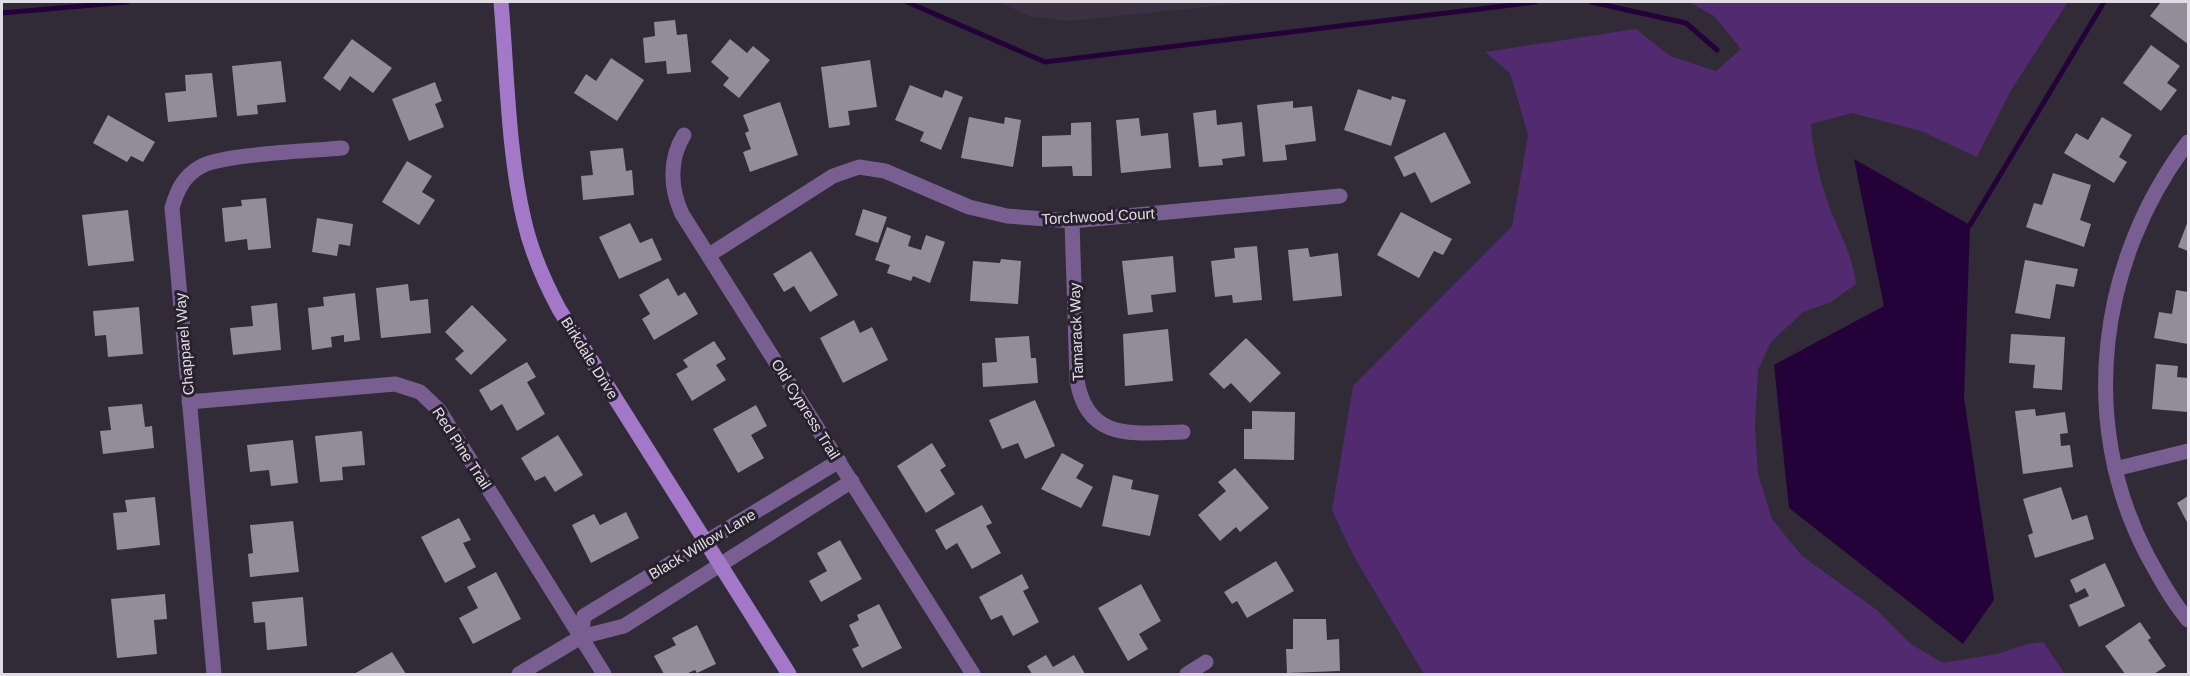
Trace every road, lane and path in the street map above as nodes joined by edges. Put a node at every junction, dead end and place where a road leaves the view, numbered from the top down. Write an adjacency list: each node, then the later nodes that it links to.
1 (501, 2): 14 (street, Birkdale Drive)
2 (684, 135): 7 (street, Old Cypress Trail)
3 (2188, 142): 12 (street)
4 (342, 148): 8 (street, Chapparel Way)
5 (1340, 196): 6 (street, Torchwood Court)
6 (1072, 221): 7 (street, Torchwood Court); 9 (street, Tamarack Way)
7 (709, 255): 11 (street, Old Cypress Trail)
8 (189, 402): 17 (street, Red Pine Trail); 19 (street, Chapparel Way)
9 (1183, 432)
10 (2188, 451): 12 (street)
11 (839, 461): 13 (street, Old Cypress Trail); 14 (street, Black Willow Lane)
12 (2115, 469): 16 (street)
13 (852, 481): 15 (street, Black Willow Lane); 23 (street, Old Cypress Trail)
14 (706, 542): 15 (street, Birkdale Drive); 17 (street, Black Willow Lane)
15 (719, 564): 17 (street, Black Willow Lane); 22 (street, Birkdale Drive)
16 (2188, 620)
17 (581, 637): 20 (street, Black Willow Lane); 21 (street, Red Pine Trail)
18 (1206, 662): 24 (street)
19 (214, 675)
20 (519, 675)
21 (604, 675)
22 (789, 675)
23 (973, 675)
24 (1187, 675)

